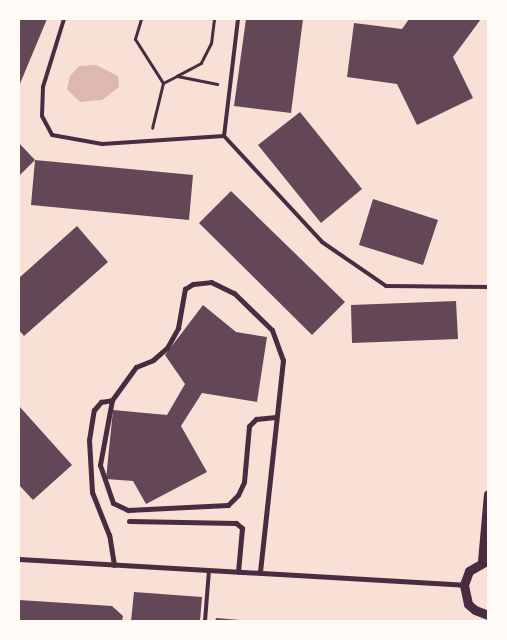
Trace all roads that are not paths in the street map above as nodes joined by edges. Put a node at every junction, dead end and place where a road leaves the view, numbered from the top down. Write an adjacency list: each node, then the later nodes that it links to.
1 (64, 19): 3 (lane)
2 (238, 19): 3 (lane)
3 (224, 136): 4 (lane)
4 (488, 287)
5 (112, 400): 6 (street); 6 (street); 11 (street)
6 (276, 417): 14 (street)
7 (488, 494): 10 (street)
8 (129, 521): 13 (street)
9 (19, 559): 11 (street)
10 (485, 561): 15 (street)
11 (114, 565): 12 (street)
12 (209, 570): 13 (street); 17 (lane)
13 (238, 572): 14 (street)
14 (260, 573): 15 (street)
15 (464, 585): 16 (street)
16 (488, 615)
17 (205, 621)

